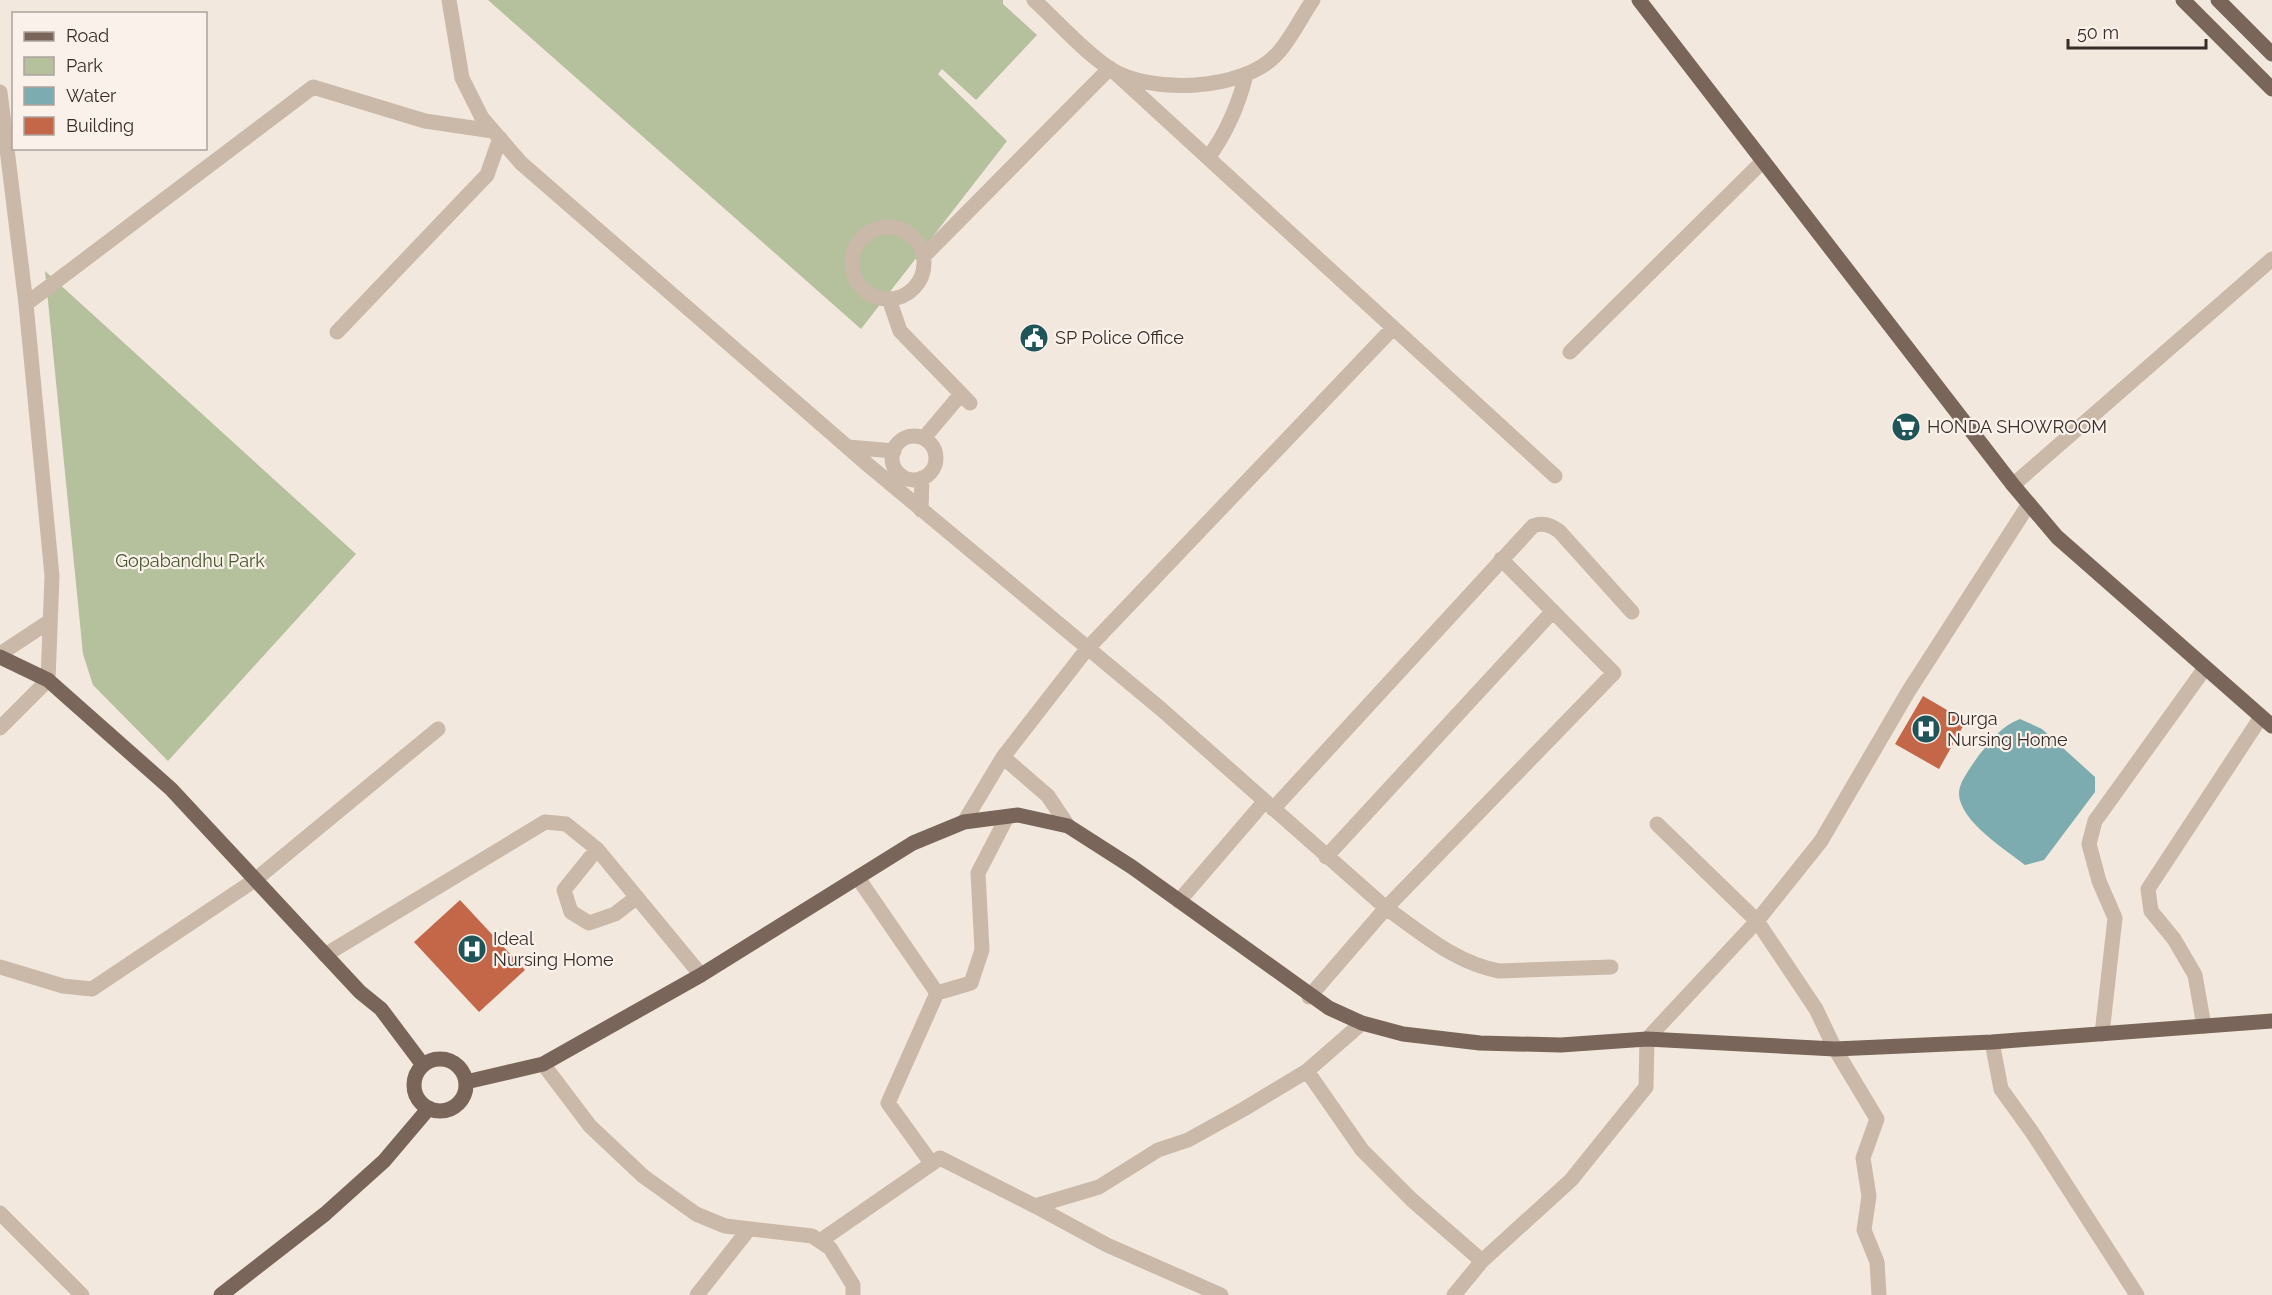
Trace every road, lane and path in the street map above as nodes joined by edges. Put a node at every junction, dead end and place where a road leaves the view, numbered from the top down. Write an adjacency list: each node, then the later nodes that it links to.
1 (449, 0): 12 (street)
2 (1034, 0): 8 (street)
3 (1312, 0): 9 (street)
4 (1639, 0): 14 (main road)
5 (2183, 0): 10 (main road)
6 (2218, 0): 7 (main road)
7 (2272, 54)
8 (1110, 68): 9 (street); 13 (street); 15 (street)
9 (1246, 75): 13 (street)
10 (2272, 89)
11 (0, 92): 18 (street)
12 (497, 135): 18 (street); 20 (street); 23 (street)
13 (1208, 158): 19 (street)
14 (1763, 161): 21 (street); 27 (main road)
15 (924, 256): 17 (street); 17 (street)
16 (2272, 259): 27 (street)
17 (889, 299): 22 (street)
18 (26, 304): 33 (street)
19 (1393, 328): 25 (street); 34 (street)
20 (337, 332)
21 (1570, 352)
22 (924, 438): 24 (street); 26 (street)
23 (848, 447): 24 (street); 29 (street)
24 (894, 451): 26 (street)
25 (1555, 476)
26 (922, 478): 29 (street)
27 (2013, 485): 28 (main road)
28 (2029, 504): 36 (main road); 54 (street)
29 (921, 510): 34 (street)
30 (1501, 559): 31 (street); 32 (street); 42 (street)
31 (1553, 611): 48 (street); 53 (street)
32 (1632, 612)
33 (50, 621): 35 (street); 37 (street)
34 (1087, 649): 41 (street); 42 (street)
35 (0, 655): 37 (main road)
36 (2205, 668): 38 (main road); 64 (street)
37 (48, 680): 39 (street); 50 (main road)
38 (2267, 722): 63 (street)
39 (0, 728)
40 (438, 729): 50 (street)
41 (1003, 757): 44 (street); 46 (street)
42 (1269, 805): 48 (street); 52 (street)
43 (1007, 816): 44 (main road); 46 (main road); 59 (street)
44 (964, 822): 49 (main road)
45 (1657, 824): 54 (street)
46 (1068, 826): 52 (main road)
47 (597, 849): 51 (street); 51 (street); 55 (street)
48 (1326, 857): 53 (street)
49 (858, 878): 58 (main road); 59 (street)
50 (255, 880): 55 (main road); 56 (street)
51 (637, 897): 58 (street)
52 (1179, 901): 60 (main road)
53 (1386, 908): 57 (street); 60 (street)
54 (1757, 921): 65 (street); 67 (street)
55 (325, 955): 69 (main road)
56 (0, 967)
57 (1611, 967)
58 (701, 975): 68 (main road)
59 (937, 993): 73 (street)
60 (1309, 997): 62 (main road)
61 (2272, 1021): 63 (main road)
62 (1362, 1023): 65 (main road); 70 (street)
63 (2204, 1026): 64 (main road)
64 (2102, 1034): 66 (main road)
65 (1647, 1039): 67 (main road); 78 (street)
66 (1992, 1042): 67 (main road); 86 (street)
67 (1835, 1049): 85 (street)
68 (543, 1064): 71 (main road); 76 (street)
69 (423, 1065): 71 (main road); 72 (main road)
70 (1307, 1071): 74 (street); 78 (street)
71 (466, 1082): 72 (main road)
72 (429, 1108): 80 (main road)
73 (932, 1164): 74 (street); 77 (street)
74 (1035, 1206): 83 (street)
75 (0, 1213): 79 (street)
76 (749, 1229): 77 (street); 81 (street)
77 (820, 1241): 82 (street)
78 (1482, 1261): 84 (street)
79 (82, 1295)
80 (221, 1295)
81 (697, 1295)
82 (854, 1295)
83 (1221, 1295)
84 (1454, 1295)
85 (1879, 1295)
86 (2137, 1295)

